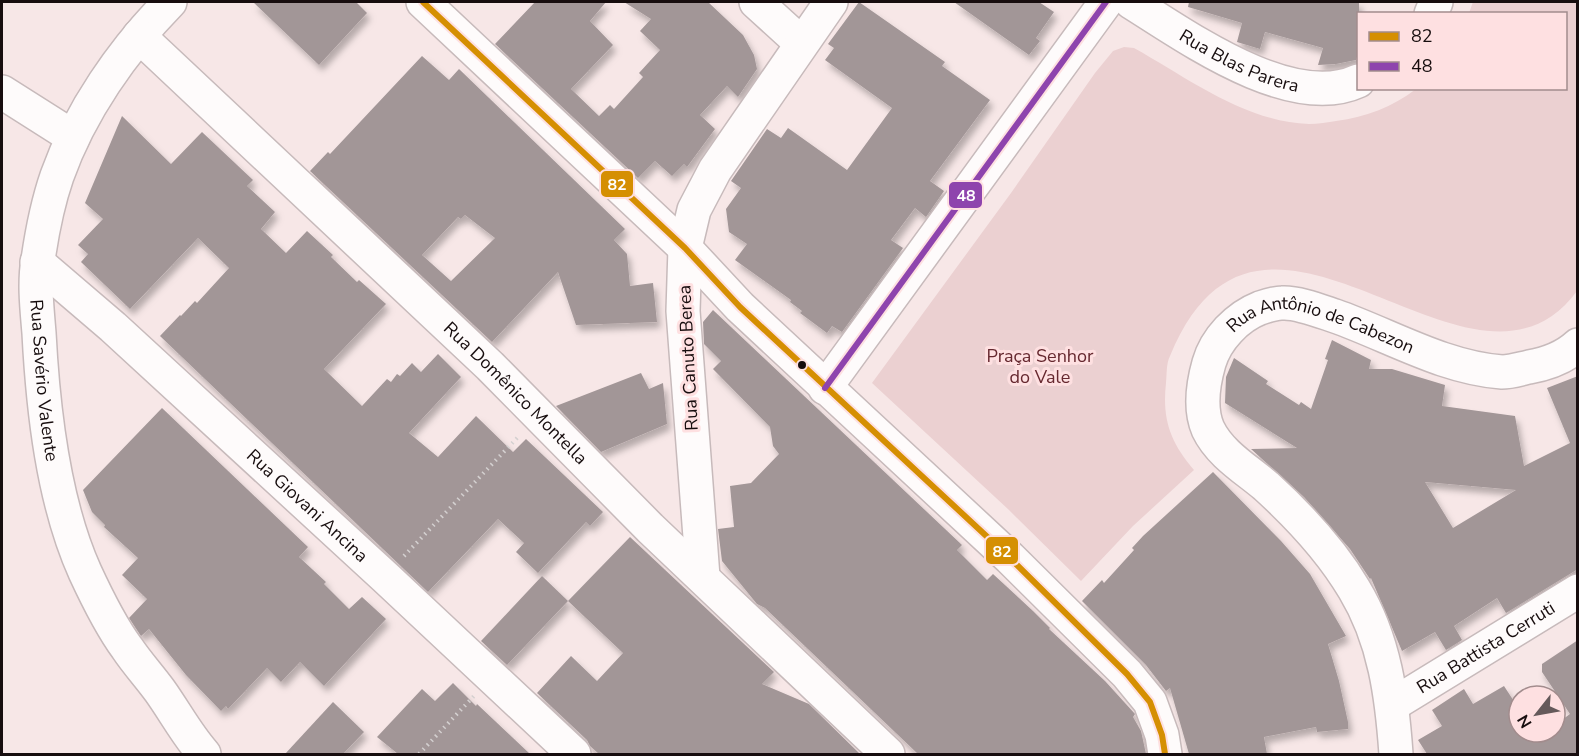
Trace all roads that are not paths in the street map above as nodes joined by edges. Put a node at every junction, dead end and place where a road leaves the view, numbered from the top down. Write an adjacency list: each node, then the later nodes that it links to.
1 (170, 2): 7 (street, Rua Savério Valente)
2 (423, 2): 12 (street)
3 (756, 2): 8 (street)
4 (831, 2): 8 (street, Rua Canuto Berea)
5 (1106, 2): 15 (street)
6 (1131, 2): 9 (street, Rua Blas Parera)
7 (140, 36): 11 (street, Rua Savério Valente); 16 (street, Rua Domênico Montella)
8 (801, 43): 12 (street, Rua Canuto Berea)
9 (1357, 82)
10 (2, 92): 11 (street)
11 (73, 137): 13 (street, Rua Savério Valente)
12 (685, 248): 15 (street); 16 (street, Rua Canuto Berea)
13 (37, 262): 19 (street, Rua Savério Valente); 20 (street, Rua Giovani Ancina)
14 (1578, 345): 18 (street, Rua Antônio de Cabezon)
15 (825, 388): 22 (street)
16 (703, 577): 21 (street, Rua Domênico Montella)
17 (1578, 591): 18 (street, Rua Battista Cerruti)
18 (1392, 705): 23 (street, Rua Antônio de Cabezon)
19 (204, 754)
20 (574, 754)
21 (888, 754)
22 (1165, 754)
23 (1396, 754)

